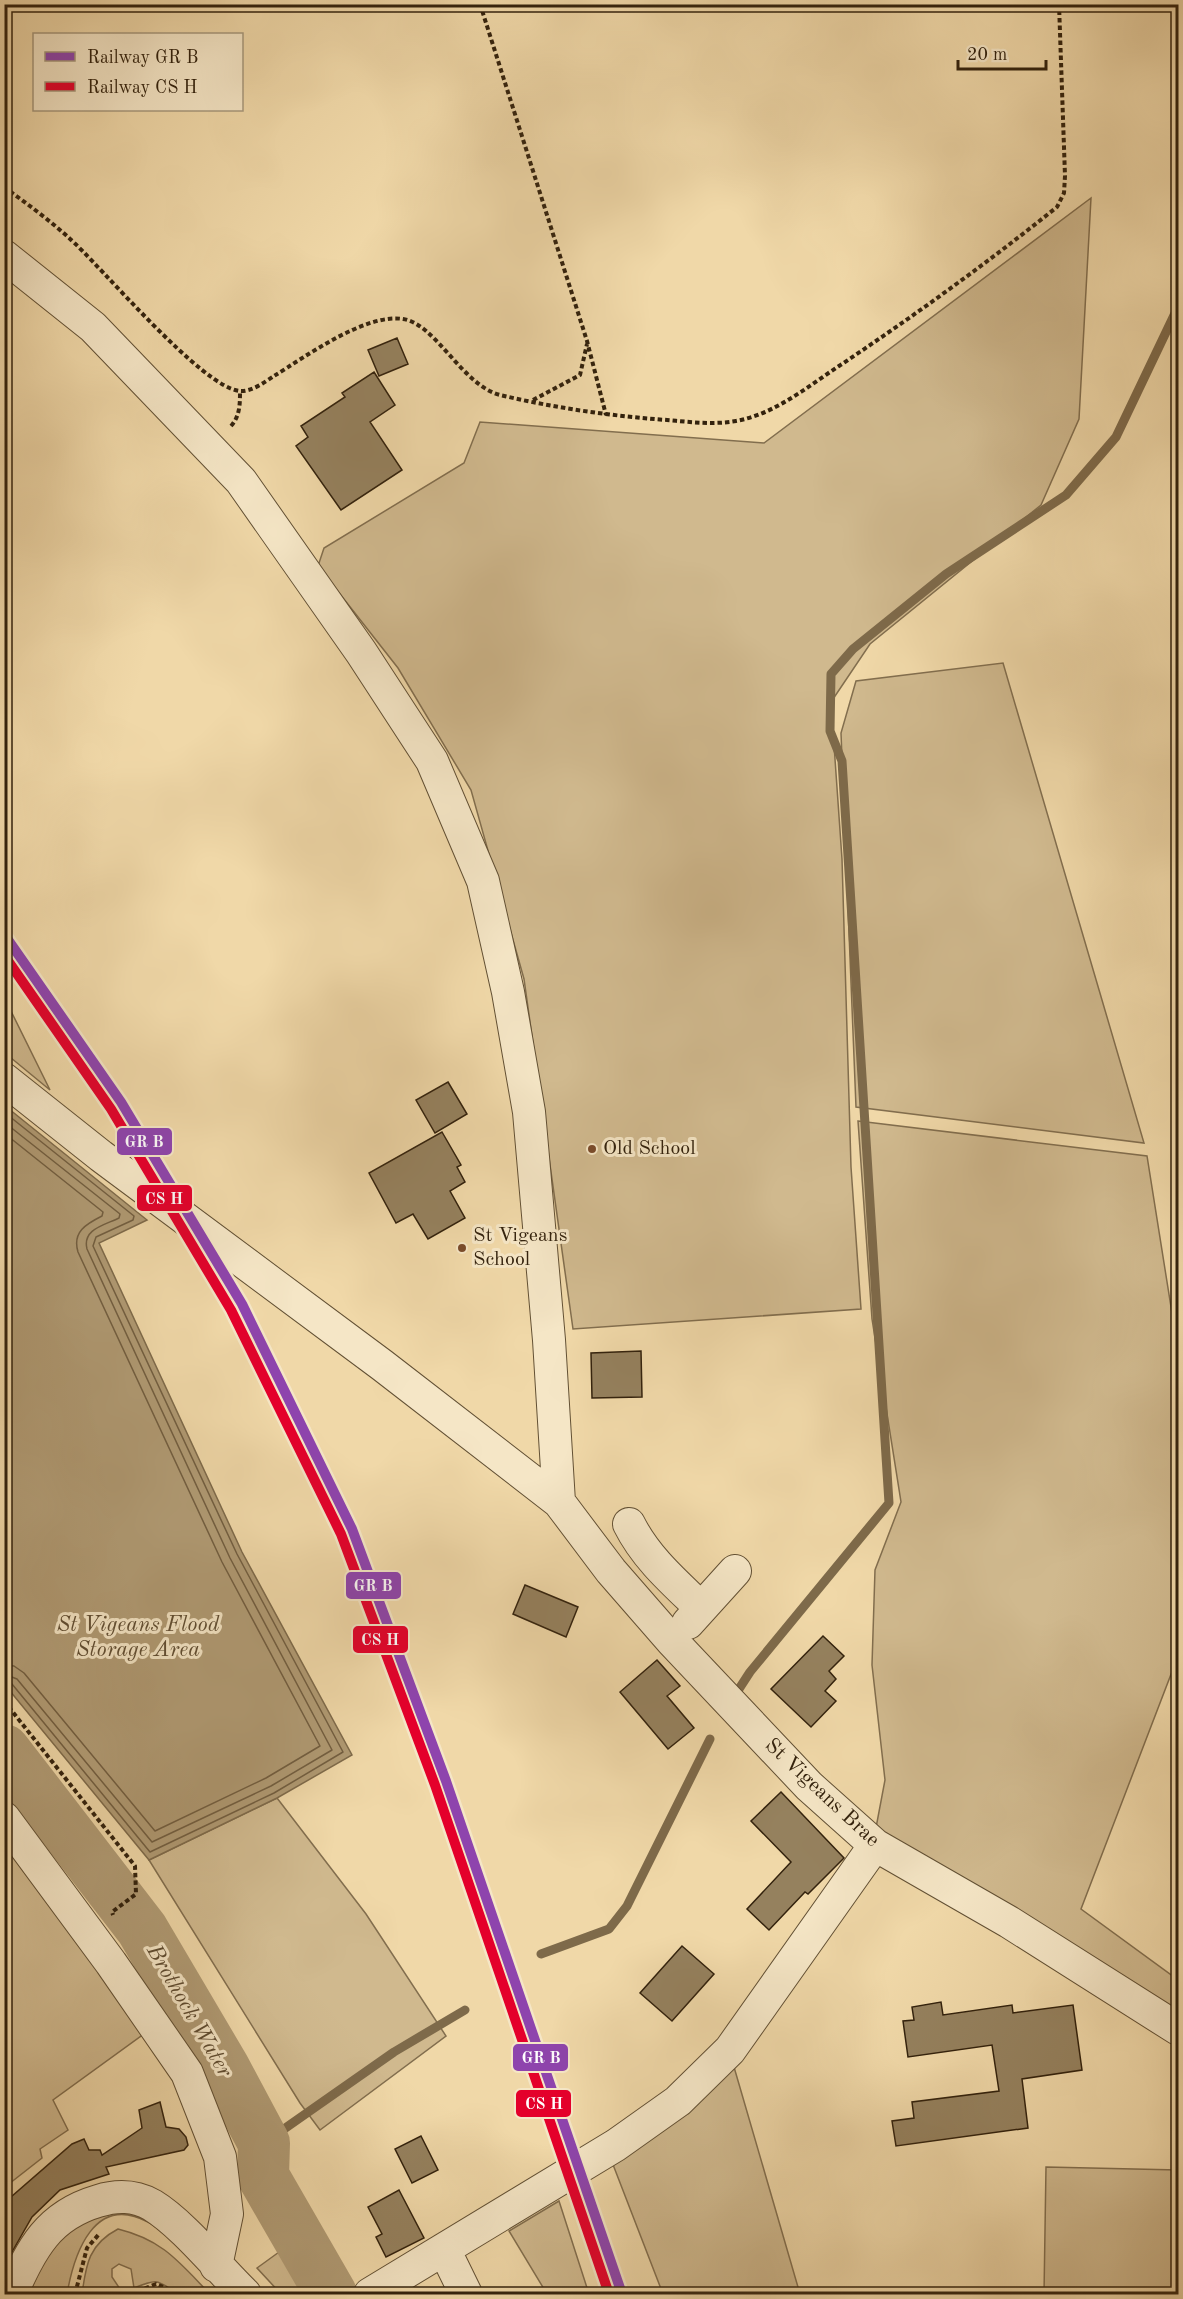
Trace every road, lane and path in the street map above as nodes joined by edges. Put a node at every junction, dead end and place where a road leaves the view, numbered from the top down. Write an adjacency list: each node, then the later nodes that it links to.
1 (480, 4): 5 (path)
2 (1059, 4): 7 (path)
3 (4, 187): 6 (path)
4 (4, 256): 9 (street)
5 (587, 341): 6 (path); 7 (path)
6 (532, 401): 7 (path)
7 (606, 415)
8 (4, 1079): 9 (street, St Vigeans Brae)
9 (559, 1502): 13 (street, St Vigeans Brae)
10 (629, 1524): 12 (street)
11 (735, 1571): 12 (street)
12 (701, 1608): 13 (street)
13 (672, 1641): 16 (street, St Vigeans Brae)
14 (4, 1701): 17 (path)
15 (4, 1818): 21 (street)
16 (875, 1845): 18 (street, St Vigeans Brae); 20 (street)
17 (112, 1912)
18 (1179, 2029)
19 (103, 2230): 23 (path)
20 (444, 2249): 27 (street); 28 (street)
21 (216, 2266): 22 (street); 26 (street)
22 (11, 2295)
23 (75, 2295)
24 (131, 2295): 25 (path)
25 (171, 2295)
26 (245, 2295)
27 (370, 2295)
28 (466, 2295)

